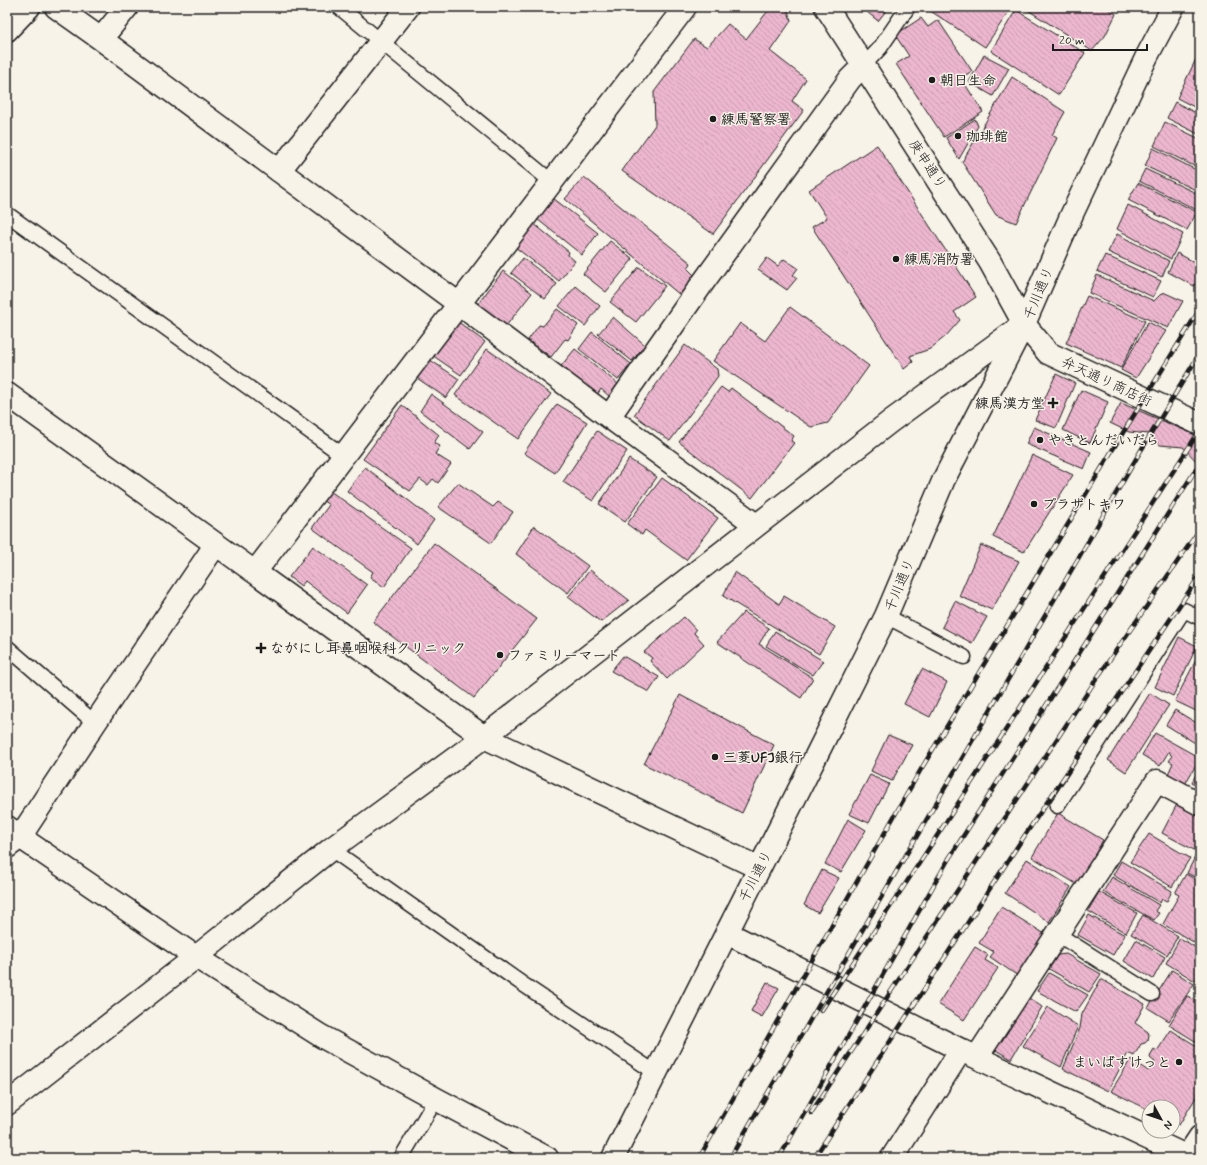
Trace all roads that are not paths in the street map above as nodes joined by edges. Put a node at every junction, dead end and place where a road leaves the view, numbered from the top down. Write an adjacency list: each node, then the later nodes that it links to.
1 (28, 7): 10 (street)
2 (56, 7): 11 (street)
3 (127, 7): 11 (street)
4 (339, 7): 12 (lane)
5 (408, 7): 12 (street)
6 (685, 7): 15 (street)
7 (826, 7): 13 (street, 庚申通り)
8 (908, 7): 13 (lane)
9 (1172, 7): 18 (street, 千川通り)
10 (7, 30)
11 (102, 39): 14 (street)
12 (381, 41): 14 (street); 15 (lane)
13 (864, 65): 18 (street, 庚申通り); 20 (street)
14 (279, 171): 17 (street)
15 (552, 182): 17 (street)
16 (7, 214): 22 (lane)
17 (459, 304): 20 (street); 22 (street)
18 (1024, 324): 21 (street, 弁天通り商店街); 23 (street); 26 (street, 千川通り)
19 (7, 394): 24 (street)
20 (609, 417): 23 (street)
21 (1200, 424)
22 (344, 456): 25 (street)
23 (756, 526): 31 (street)
24 (216, 544): 25 (street); 30 (street)
25 (255, 572): 31 (street)
26 (886, 616): 29 (lane); 36 (street, 千川通り)
27 (1200, 618): 33 (lane)
28 (7, 648): 30 (lane)
29 (964, 657)
30 (94, 723): 34 (street)
31 (484, 738): 35 (street); 36 (street)
32 (1200, 804): 38 (street)
33 (1057, 806)
34 (11, 837): 39 (street)
35 (331, 849): 39 (street); 42 (lane)
36 (759, 868): 37 (street, 千川通り)
37 (727, 933): 41 (street); 42 (street, 千川通り)
38 (1057, 934): 40 (lane); 41 (street)
39 (196, 957): 43 (street); 44 (street)
40 (1152, 994)
41 (969, 1053): 49 (street); 50 (street)
42 (656, 1073): 48 (street, 千川通り)
43 (436, 1099): 46 (lane); 47 (street)
44 (7, 1104)
45 (1200, 1137): 50 (street)
46 (401, 1158)
47 (547, 1158)
48 (613, 1158)
49 (892, 1158)
50 (1188, 1158)

